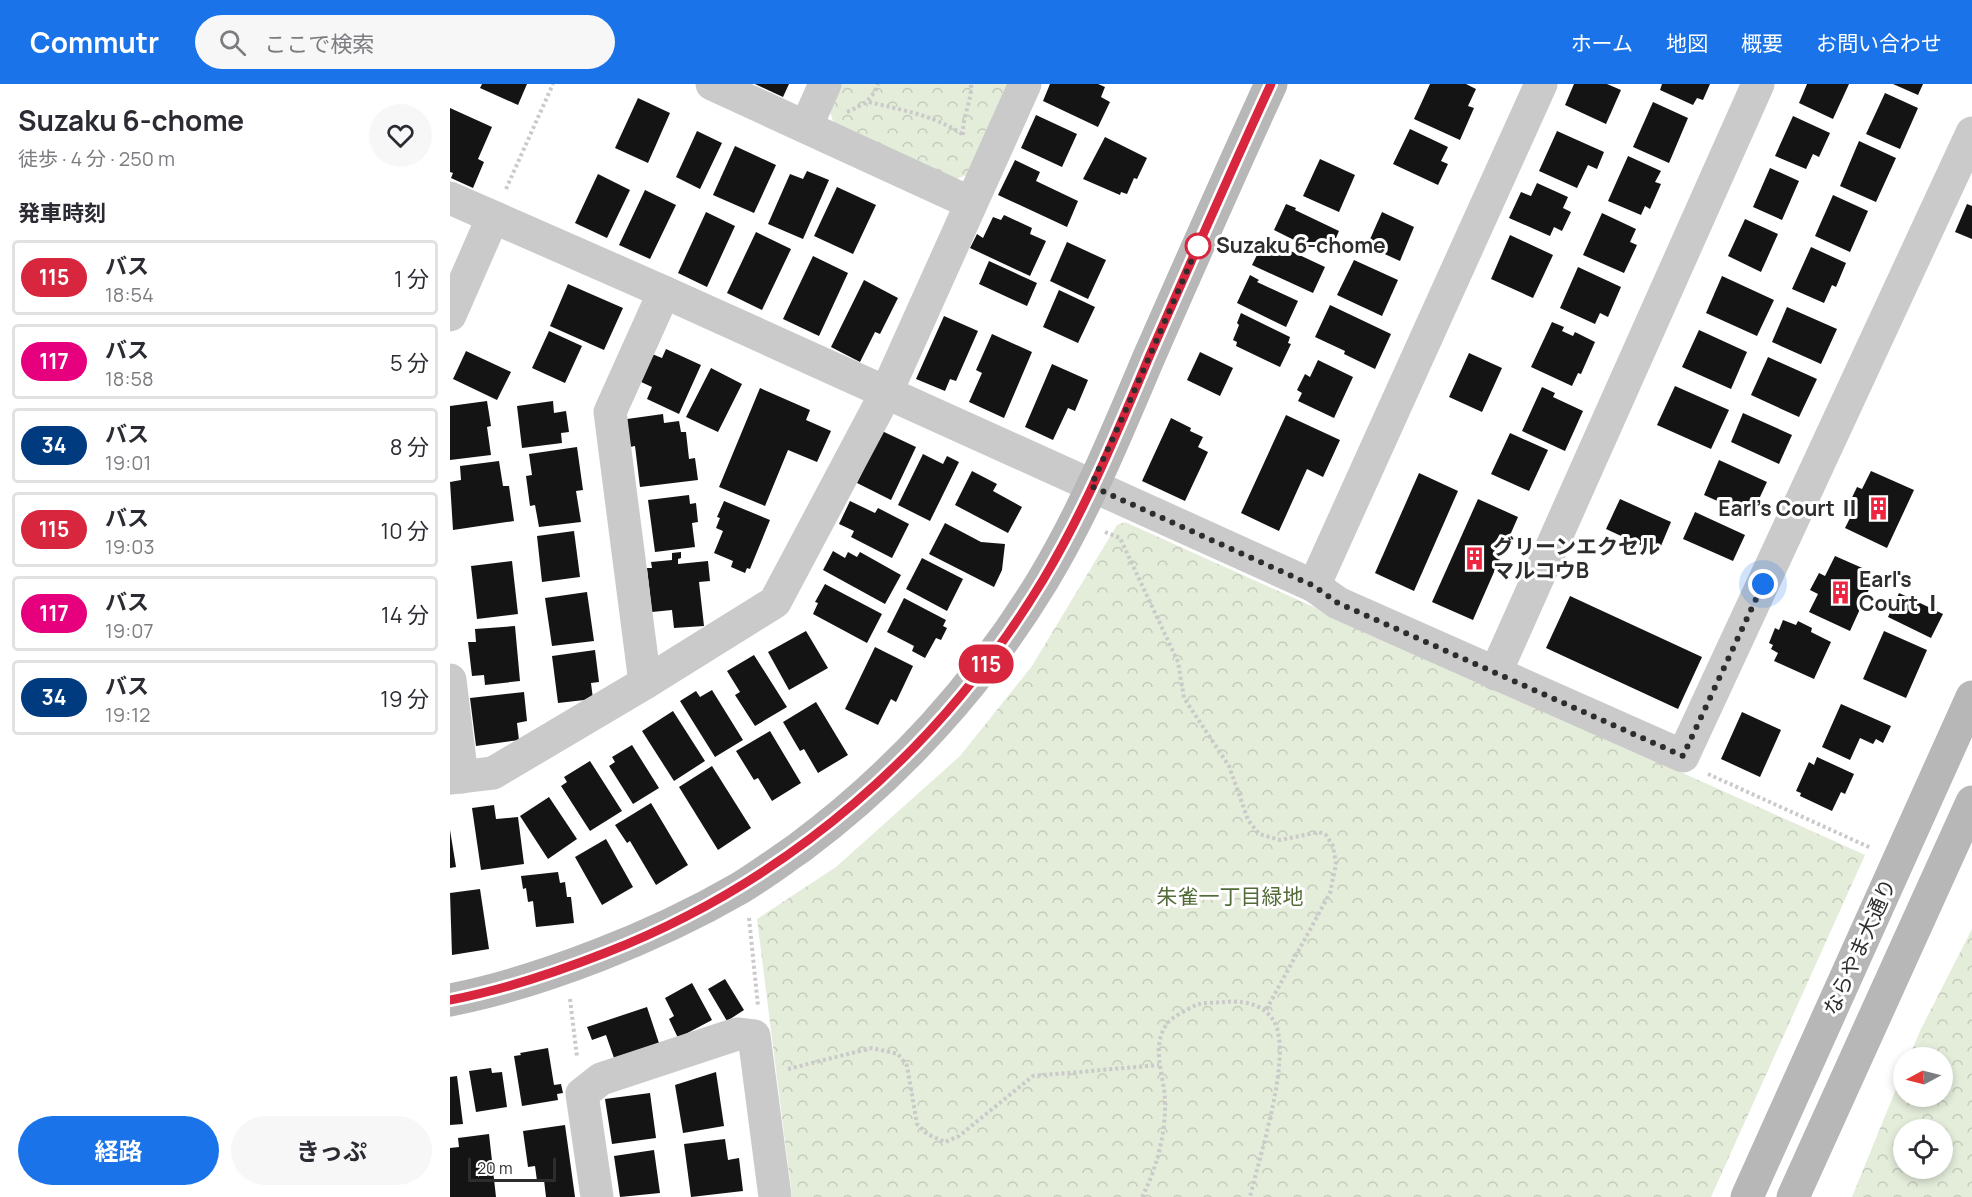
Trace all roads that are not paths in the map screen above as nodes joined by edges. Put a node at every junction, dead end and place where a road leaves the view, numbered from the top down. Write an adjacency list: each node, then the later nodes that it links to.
1 (712, 84): 7 (street)
2 (825, 84): 7 (street)
3 (1025, 84): 10 (street)
4 (1270, 84): 15 (street)
5 (1541, 84): 16 (street)
6 (1758, 84): 17 (street)
7 (806, 127): 10 (street)
8 (1972, 133): 17 (street)
9 (450, 198): 11 (street)
10 (971, 203): 14 (street)
11 (493, 218): 12 (street); 13 (street)
12 (664, 292): 14 (street); 19 (street)
13 (450, 315)
14 (886, 393): 15 (street); 19 (street)
15 (1091, 486): 16 (street); 23 (street)
16 (1314, 586): 17 (street)
17 (1495, 674)
18 (450, 680): 21 (street)
19 (645, 683): 21 (street)
20 (1972, 697): 26 (street, ならやま大通り)
21 (456, 777)
22 (1972, 802): 27 (street, ならやま大通り)
23 (450, 1000)
24 (597, 1197): 25 (street)
25 (775, 1197)
26 (1747, 1197)
27 (1793, 1197)

